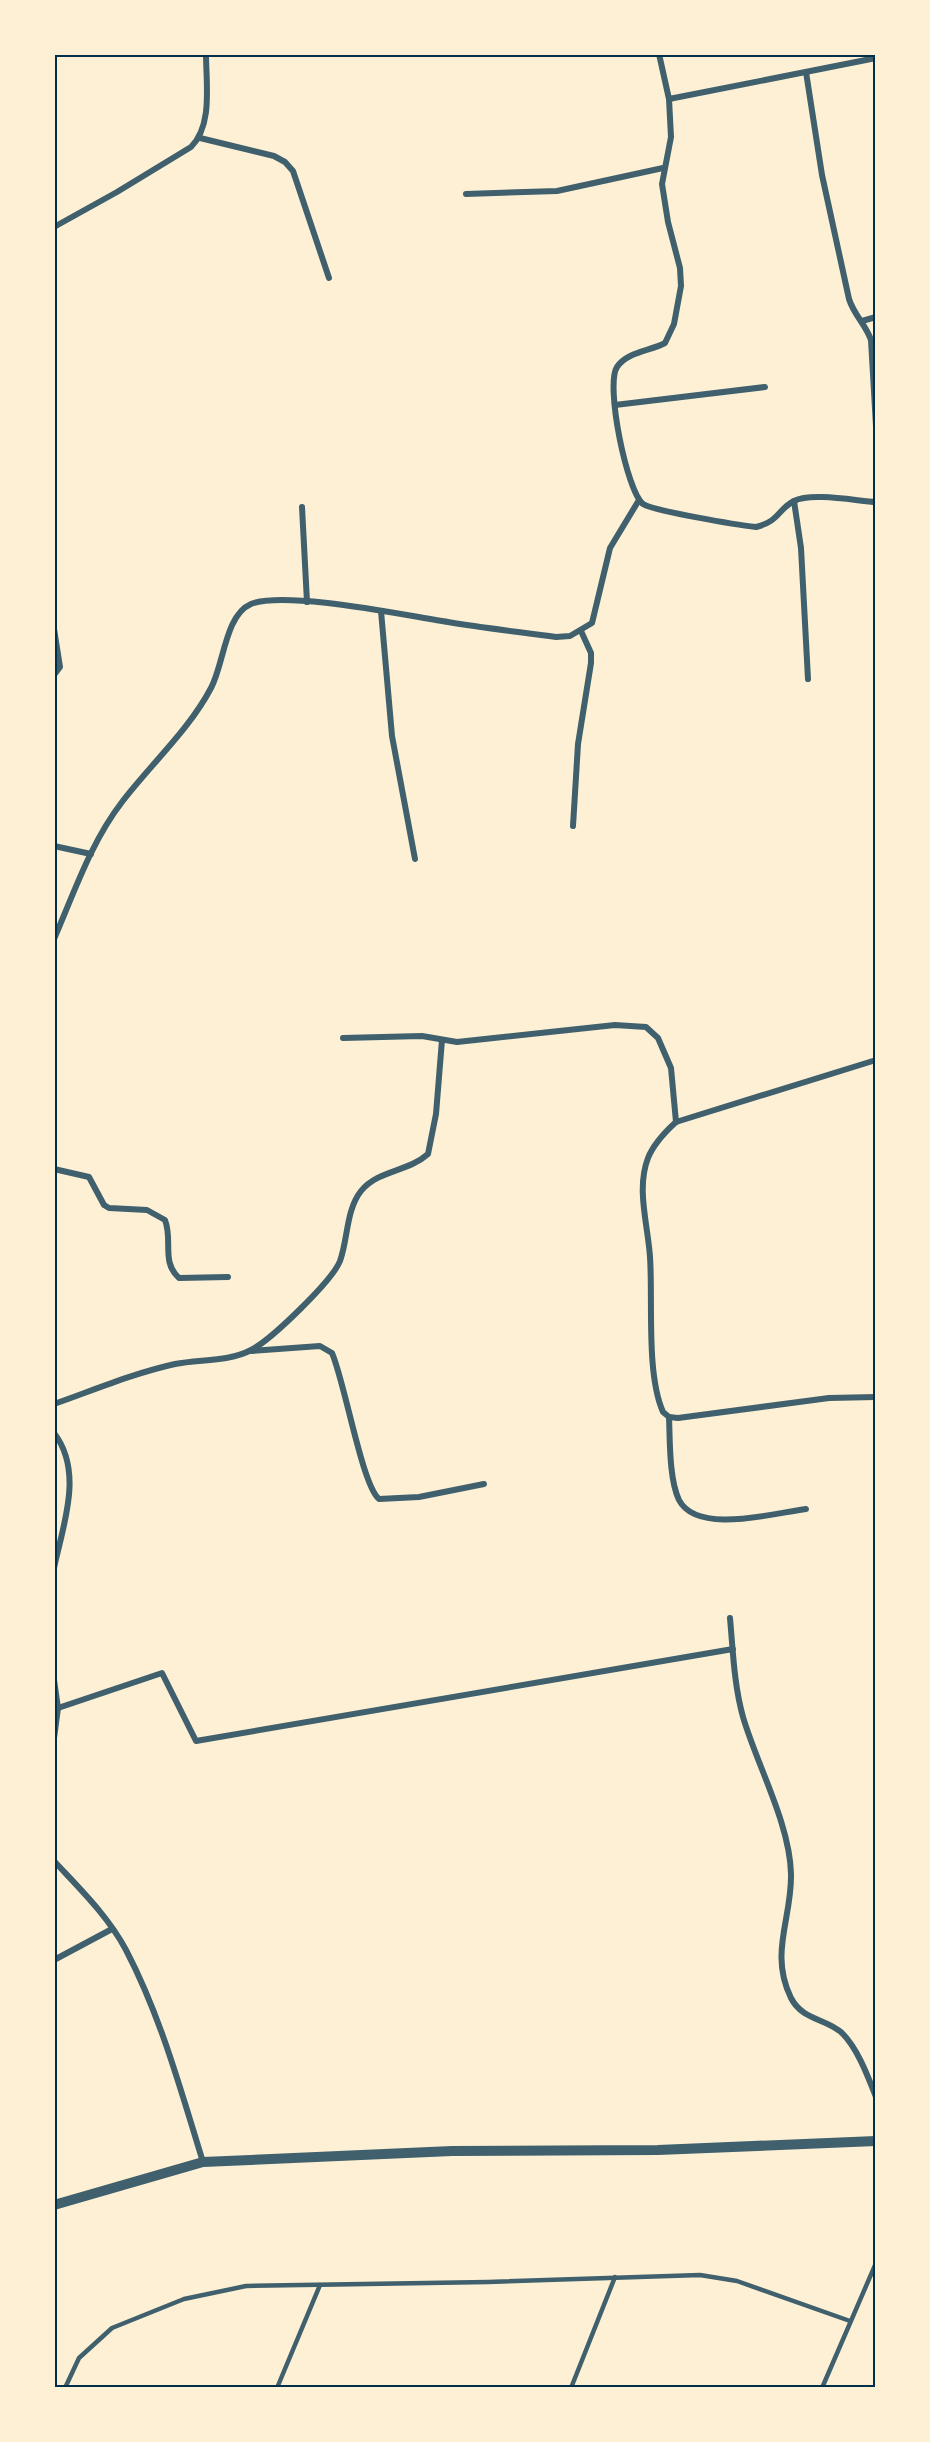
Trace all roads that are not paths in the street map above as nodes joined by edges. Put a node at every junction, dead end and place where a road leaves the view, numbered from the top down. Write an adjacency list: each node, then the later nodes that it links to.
1 (206, 54): 6 (street)
2 (659, 54): 5 (street)
3 (876, 58): 4 (street)
4 (806, 72): 5 (street); 12 (street)
5 (669, 99): 7 (street)
6 (200, 138): 9 (street); 10 (street)
7 (663, 168): 8 (street); 14 (street)
8 (466, 194)
9 (54, 226)
10 (329, 278)
11 (876, 317): 12 (street)
12 (862, 321): 15 (street)
13 (765, 387): 14 (street)
14 (615, 405): 16 (street)
15 (876, 426)
16 (639, 500): 17 (street); 23 (street)
17 (794, 501): 18 (street); 25 (street)
18 (876, 502)
19 (302, 507): 20 (street)
20 (307, 602): 21 (street); 28 (street)
21 (381, 611): 23 (street); 29 (street)
22 (54, 629): 24 (street)
23 (581, 631): 26 (street)
24 (54, 675)
25 (808, 679)
26 (573, 826)
27 (54, 846): 28 (street)
28 (91, 854): 30 (street)
29 (415, 859)
30 (54, 939)
31 (343, 1038): 32 (street)
32 (442, 1040): 34 (street); 37 (street)
33 (876, 1060): 34 (street)
34 (676, 1122): 40 (street)
35 (54, 1169): 36 (street)
36 (228, 1277)
37 (250, 1351): 39 (street); 42 (street)
38 (876, 1397): 40 (street)
39 (54, 1404)
40 (669, 1417): 43 (street)
41 (54, 1433): 44 (street)
42 (484, 1484)
43 (806, 1509)
44 (54, 1568)
45 (730, 1618): 46 (street)
46 (733, 1649): 48 (street); 53 (street)
47 (54, 1680): 48 (street)
48 (58, 1708): 49 (street)
49 (54, 1738)
50 (54, 1861): 51 (street)
51 (112, 1929): 52 (street); 55 (street)
52 (54, 1960)
53 (876, 2097)
54 (876, 2141): 55 (street)
55 (203, 2162): 56 (street)
56 (54, 2205)
57 (876, 2263): 60 (lane)
58 (615, 2277): 59 (lane); 60 (lane); 63 (lane)
59 (320, 2285): 61 (lane); 62 (lane)
60 (850, 2321): 64 (lane)
61 (64, 2388)
62 (277, 2388)
63 (571, 2388)
64 (822, 2388)

